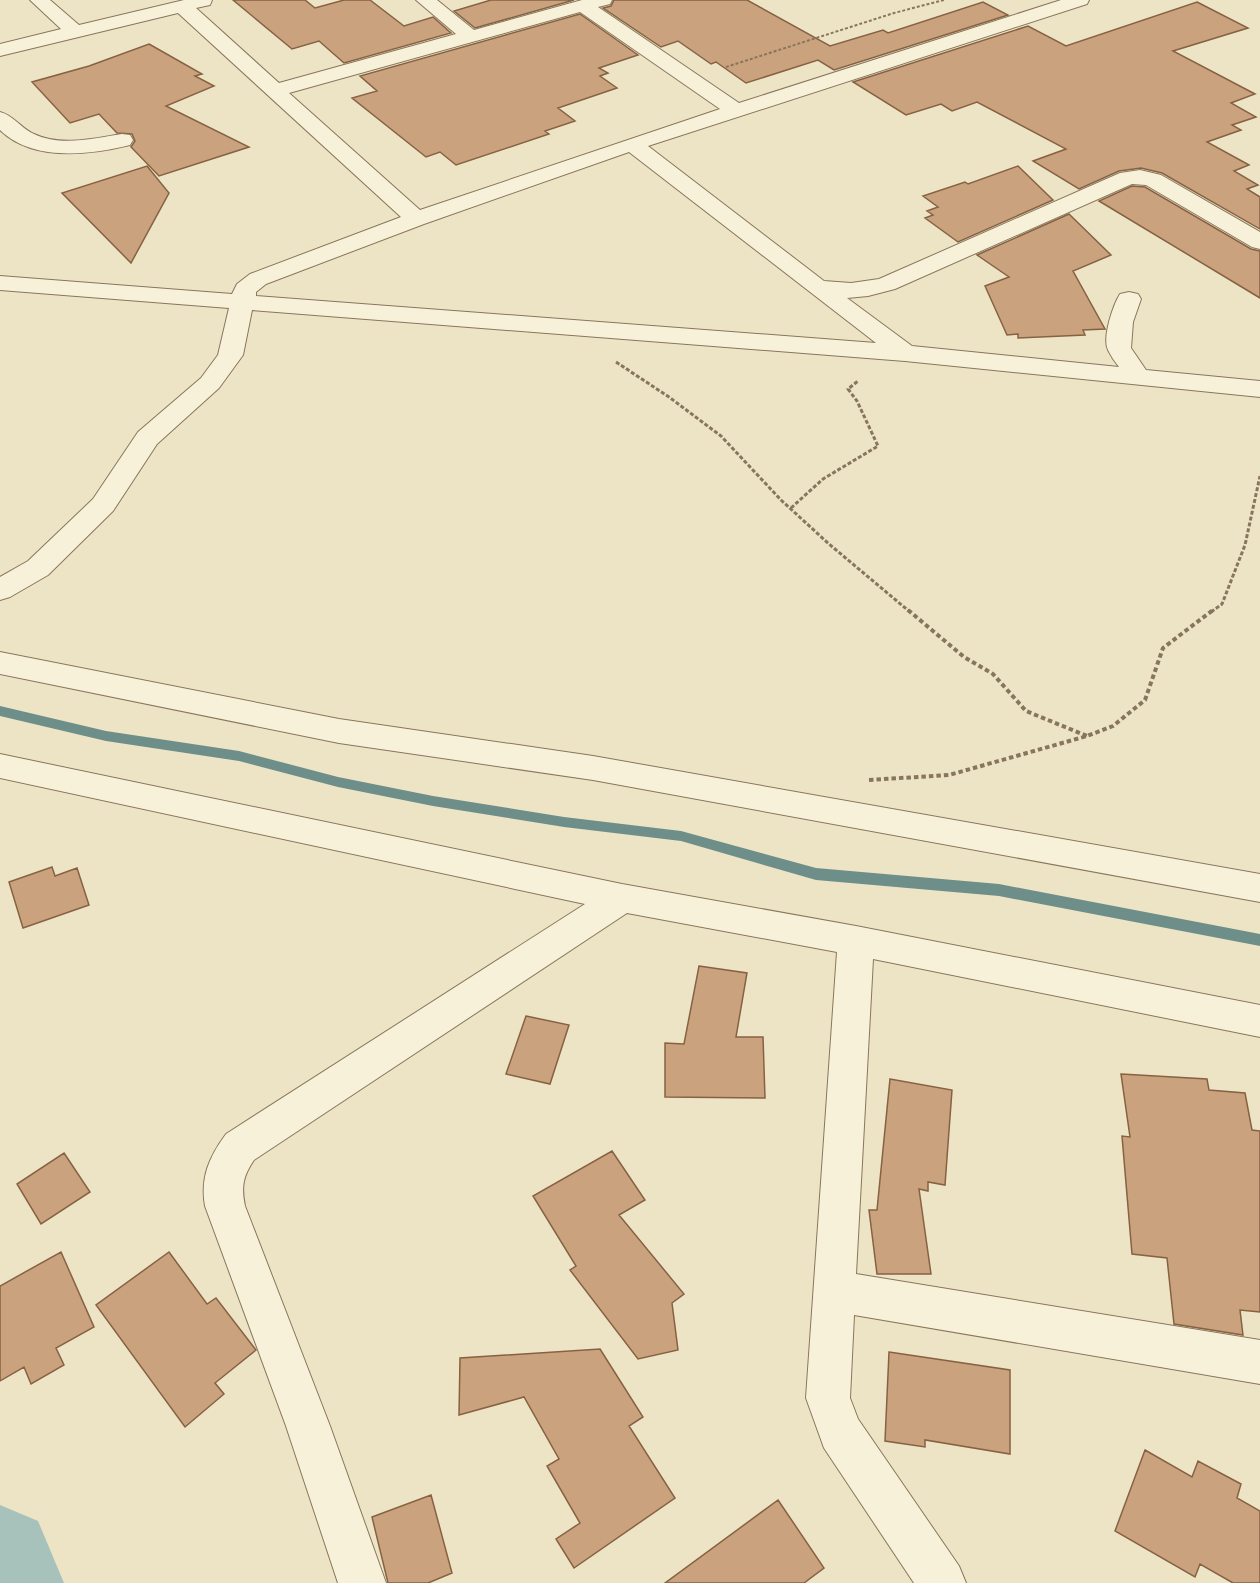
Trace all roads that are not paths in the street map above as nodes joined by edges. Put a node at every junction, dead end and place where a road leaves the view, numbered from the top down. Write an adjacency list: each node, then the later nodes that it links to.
1 (39, 0): 7 (street)
2 (207, 0): 6 (street)
3 (425, 0): 8 (street)
4 (1080, 0): 11 (street)
5 (593, 3): 8 (street); 11 (street)
6 (182, 6): 7 (street); 10 (street)
7 (74, 31): 9 (street)
8 (470, 35): 10 (street)
9 (0, 50)
10 (277, 90): 15 (street)
11 (737, 111): 14 (street)
12 (0, 118): 13 (street)
13 (122, 140)
14 (632, 144): 15 (street); 18 (street)
15 (416, 219): 20 (street)
16 (1260, 242): 18 (street)
17 (0, 283): 20 (street)
18 (816, 286): 21 (street)
19 (1129, 299): 22 (street)
20 (240, 303): 21 (street); 24 (street)
21 (905, 353): 22 (street)
22 (1137, 376): 23 (street)
23 (1260, 389)
24 (0, 590)
25 (0, 663): 27 (street)
26 (0, 766): 28 (street)
27 (1260, 888)
28 (622, 898): 29 (street); 33 (street)
29 (856, 941): 30 (street); 31 (street)
30 (1260, 1021)
31 (834, 1291): 32 (street); 34 (street)
32 (1260, 1362)
33 (362, 1583)
34 (942, 1583)

